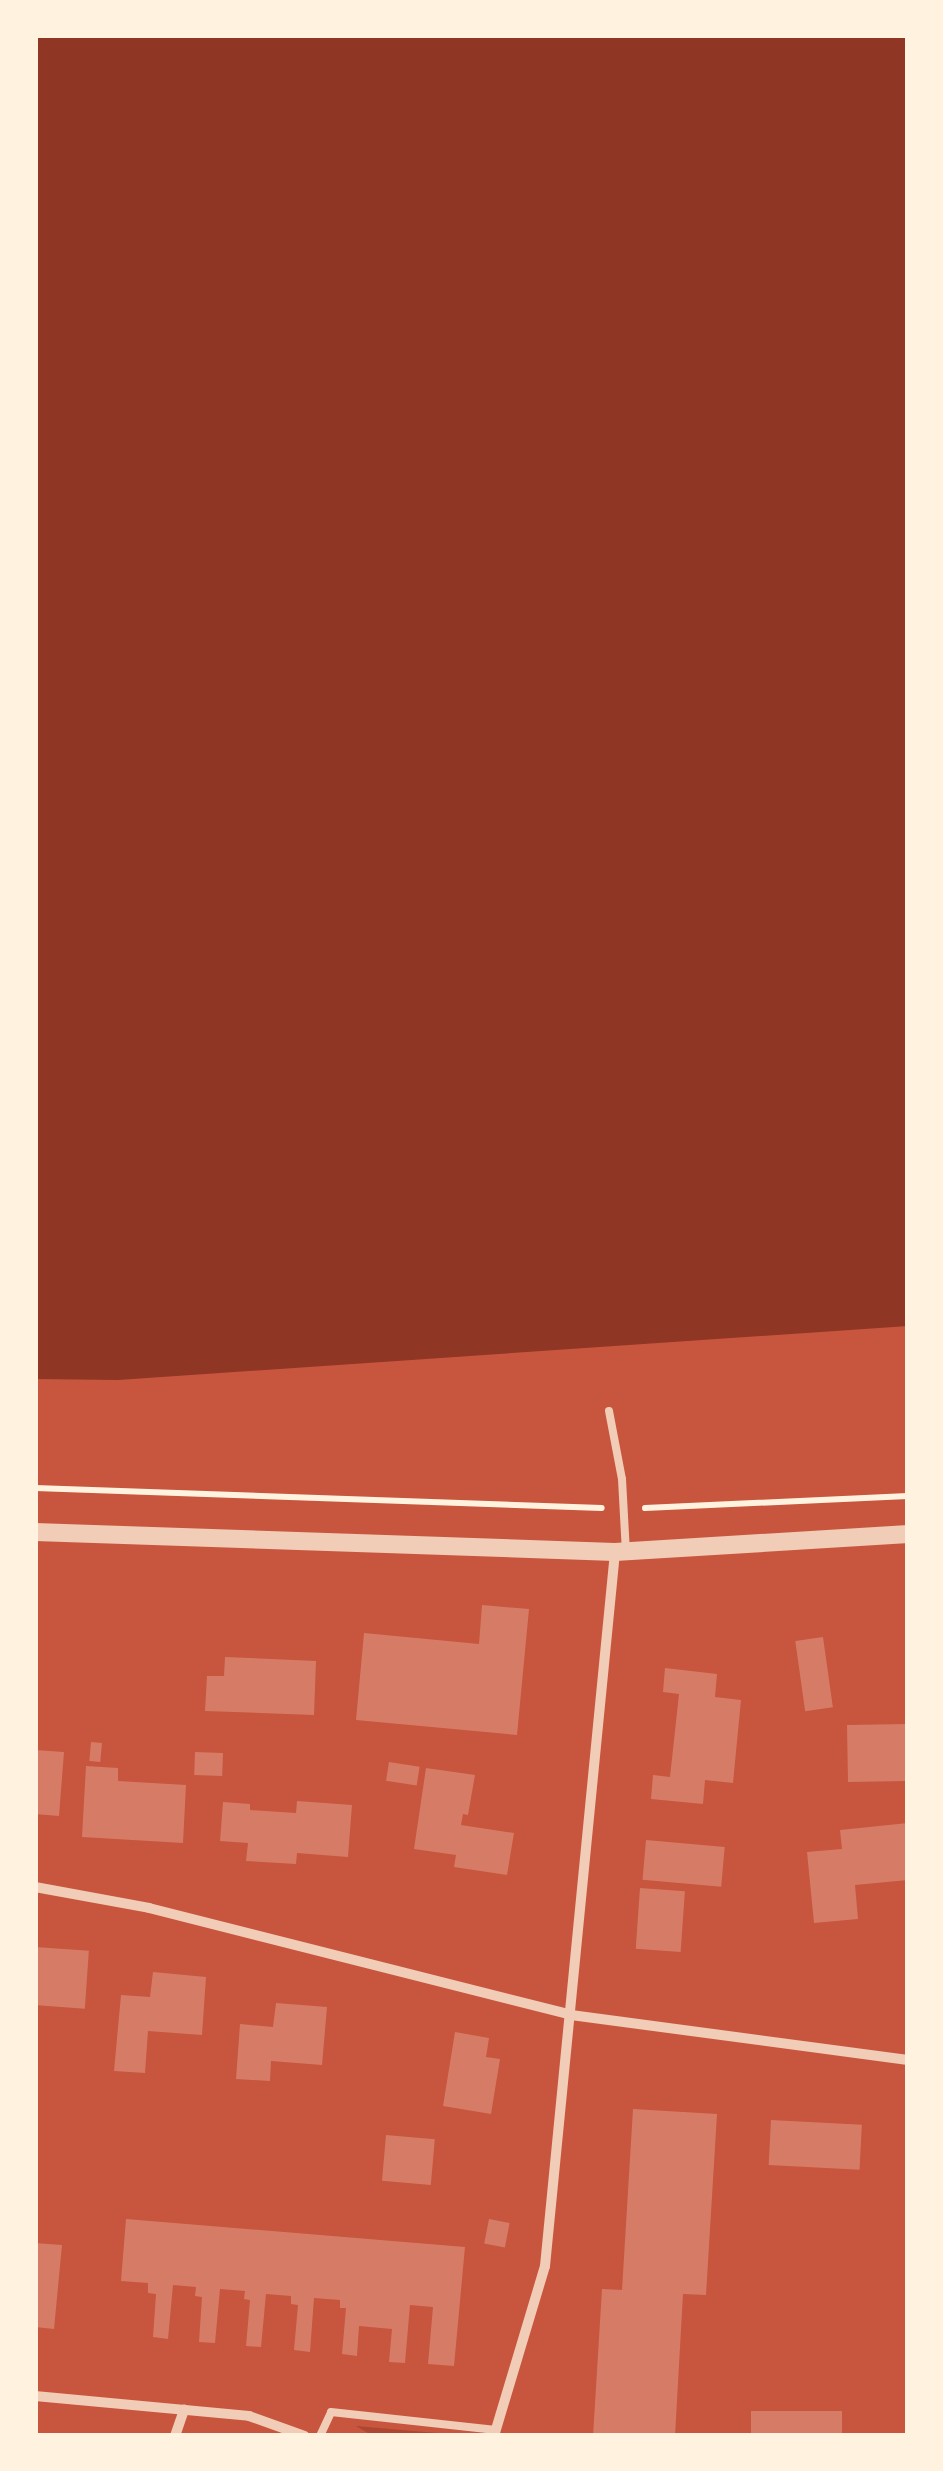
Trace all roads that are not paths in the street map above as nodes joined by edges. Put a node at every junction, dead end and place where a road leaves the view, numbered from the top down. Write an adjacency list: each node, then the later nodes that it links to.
1 (609, 1411): 4 (lane)
2 (35, 1532): 4 (street)
3 (908, 1534): 4 (street)
4 (620, 1552): 6 (street)
5 (35, 1887): 6 (street)
6 (571, 2015): 7 (street); 10 (street)
7 (908, 2060)
8 (35, 2396): 9 (street)
9 (184, 2410): 11 (street); 12 (street)
10 (495, 2433): 13 (lane)
11 (175, 2436)
12 (304, 2436)
13 (320, 2436)

